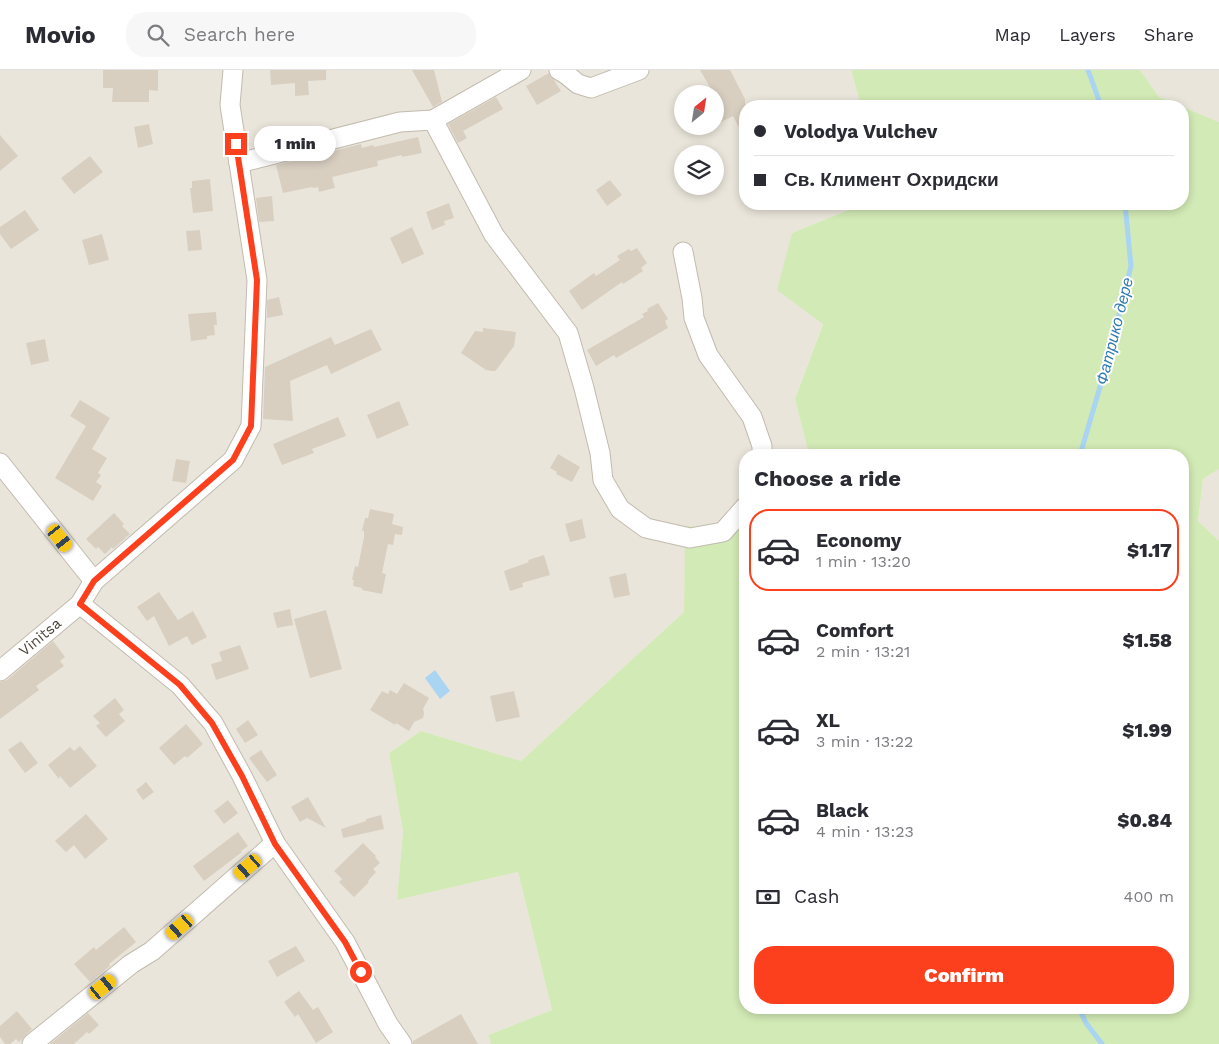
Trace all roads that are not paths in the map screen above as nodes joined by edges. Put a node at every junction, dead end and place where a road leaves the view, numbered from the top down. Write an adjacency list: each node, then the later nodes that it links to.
1 (233, 70): 6 (street)
2 (521, 70): 5 (street)
3 (559, 70): 4 (street)
4 (639, 70)
5 (433, 120): 6 (street); 10 (street)
6 (239, 163): 11 (street, Vinitsa)
7 (682, 252): 8 (street)
8 (762, 449)
9 (0, 463): 11 (street)
10 (739, 514)
11 (94, 581): 12 (street, Vinitsa)
12 (80, 604): 13 (street, Vinitsa); 14 (street)
13 (0, 671)
14 (275, 844): 15 (street); 16 (street)
15 (32, 1044)
16 (402, 1044)

